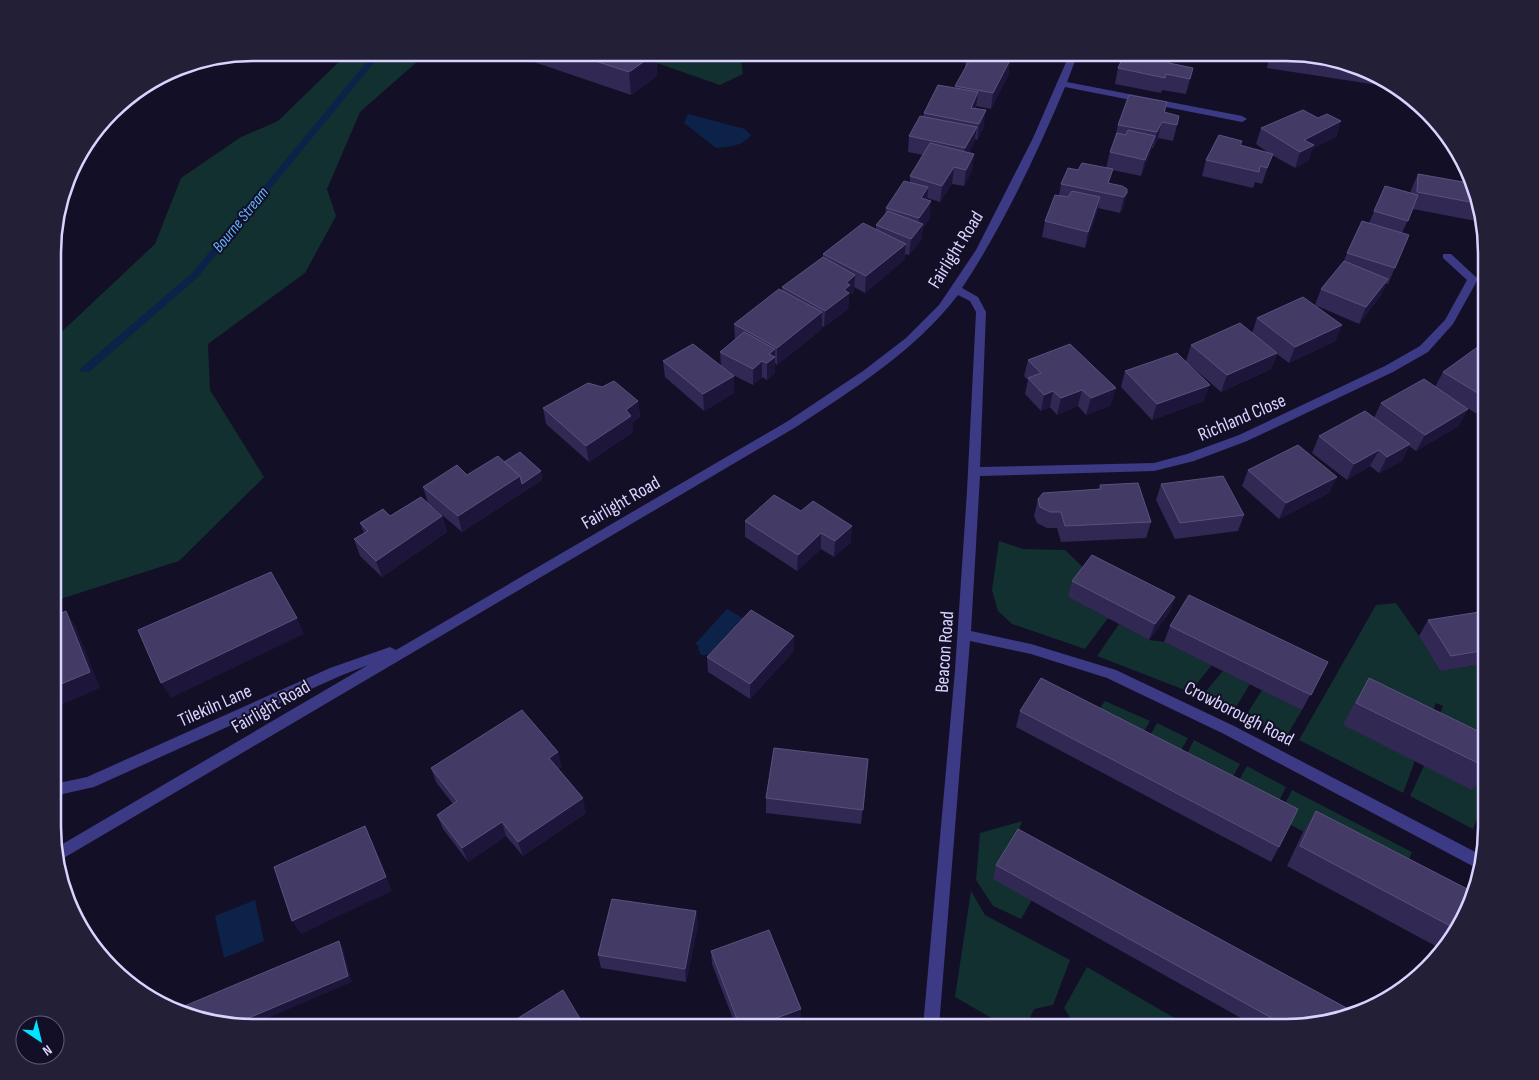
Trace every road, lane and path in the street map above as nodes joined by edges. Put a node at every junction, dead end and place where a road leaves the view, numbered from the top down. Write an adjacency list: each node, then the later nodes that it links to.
1 (1071, 61): 2 (street, Fairlight Road)
2 (1062, 84): 3 (street); 7 (street, Fairlight Road)
3 (1242, 119)
4 (1447, 256): 6 (street)
5 (1478, 277): 6 (street)
6 (1473, 279): 8 (street, Richland Close)
7 (957, 290): 8 (street, Beacon Road); 10 (street, Fairlight Road)
8 (973, 471): 9 (street, Beacon Road)
9 (965, 635): 13 (street, Crowborough Road); 14 (street, Beacon Road)
10 (418, 642): 11 (street, Tilekiln Lane); 12 (street, Fairlight Road)
11 (61, 789)
12 (63, 851)
13 (1475, 859)
14 (932, 1019)

